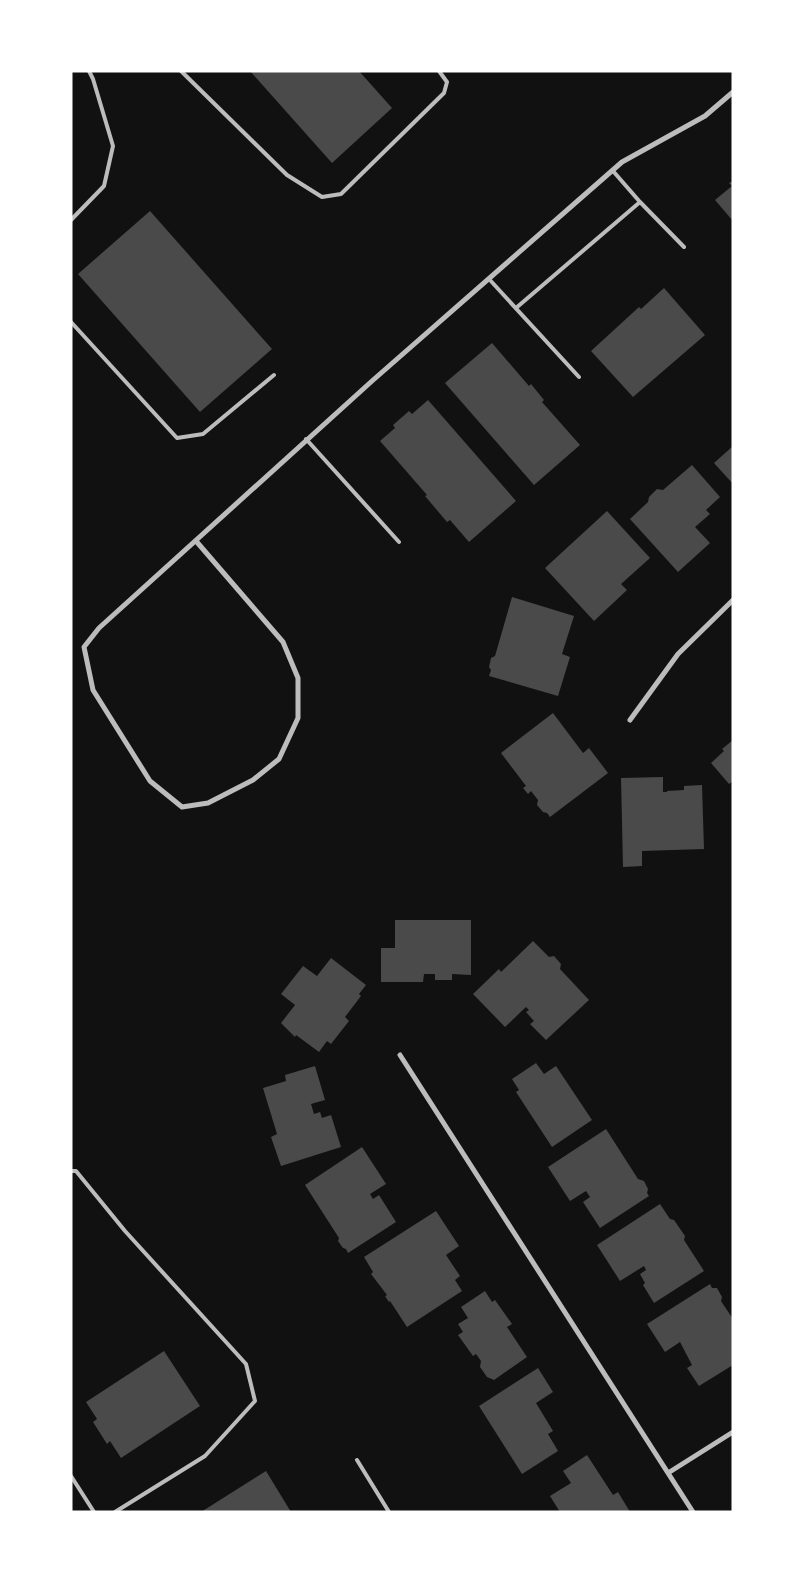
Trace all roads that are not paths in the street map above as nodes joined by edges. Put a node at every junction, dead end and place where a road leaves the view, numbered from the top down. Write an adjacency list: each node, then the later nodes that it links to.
1 (88, 71): 7 (lane)
2 (181, 71): 3 (lane)
3 (439, 71)
4 (733, 92): 5 (street)
5 (613, 171): 6 (lane); 9 (street)
6 (640, 202): 8 (lane); 10 (lane)
7 (71, 220)
8 (684, 247)
9 (489, 279): 10 (lane); 14 (street)
10 (516, 308): 13 (lane)
11 (71, 322): 12 (lane)
12 (274, 375)
13 (579, 377)
14 (306, 439): 15 (street); 16 (lane)
15 (196, 541): 15 (street)
16 (399, 542)
17 (733, 600): 18 (street)
18 (630, 720)
19 (400, 1055): 23 (street)
20 (71, 1171): 26 (lane)
21 (733, 1432): 23 (street)
22 (357, 1460): 27 (lane)
23 (668, 1473): 28 (street)
24 (71, 1476): 25 (lane)
25 (94, 1512)
26 (115, 1512)
27 (390, 1512)
28 (693, 1512)

